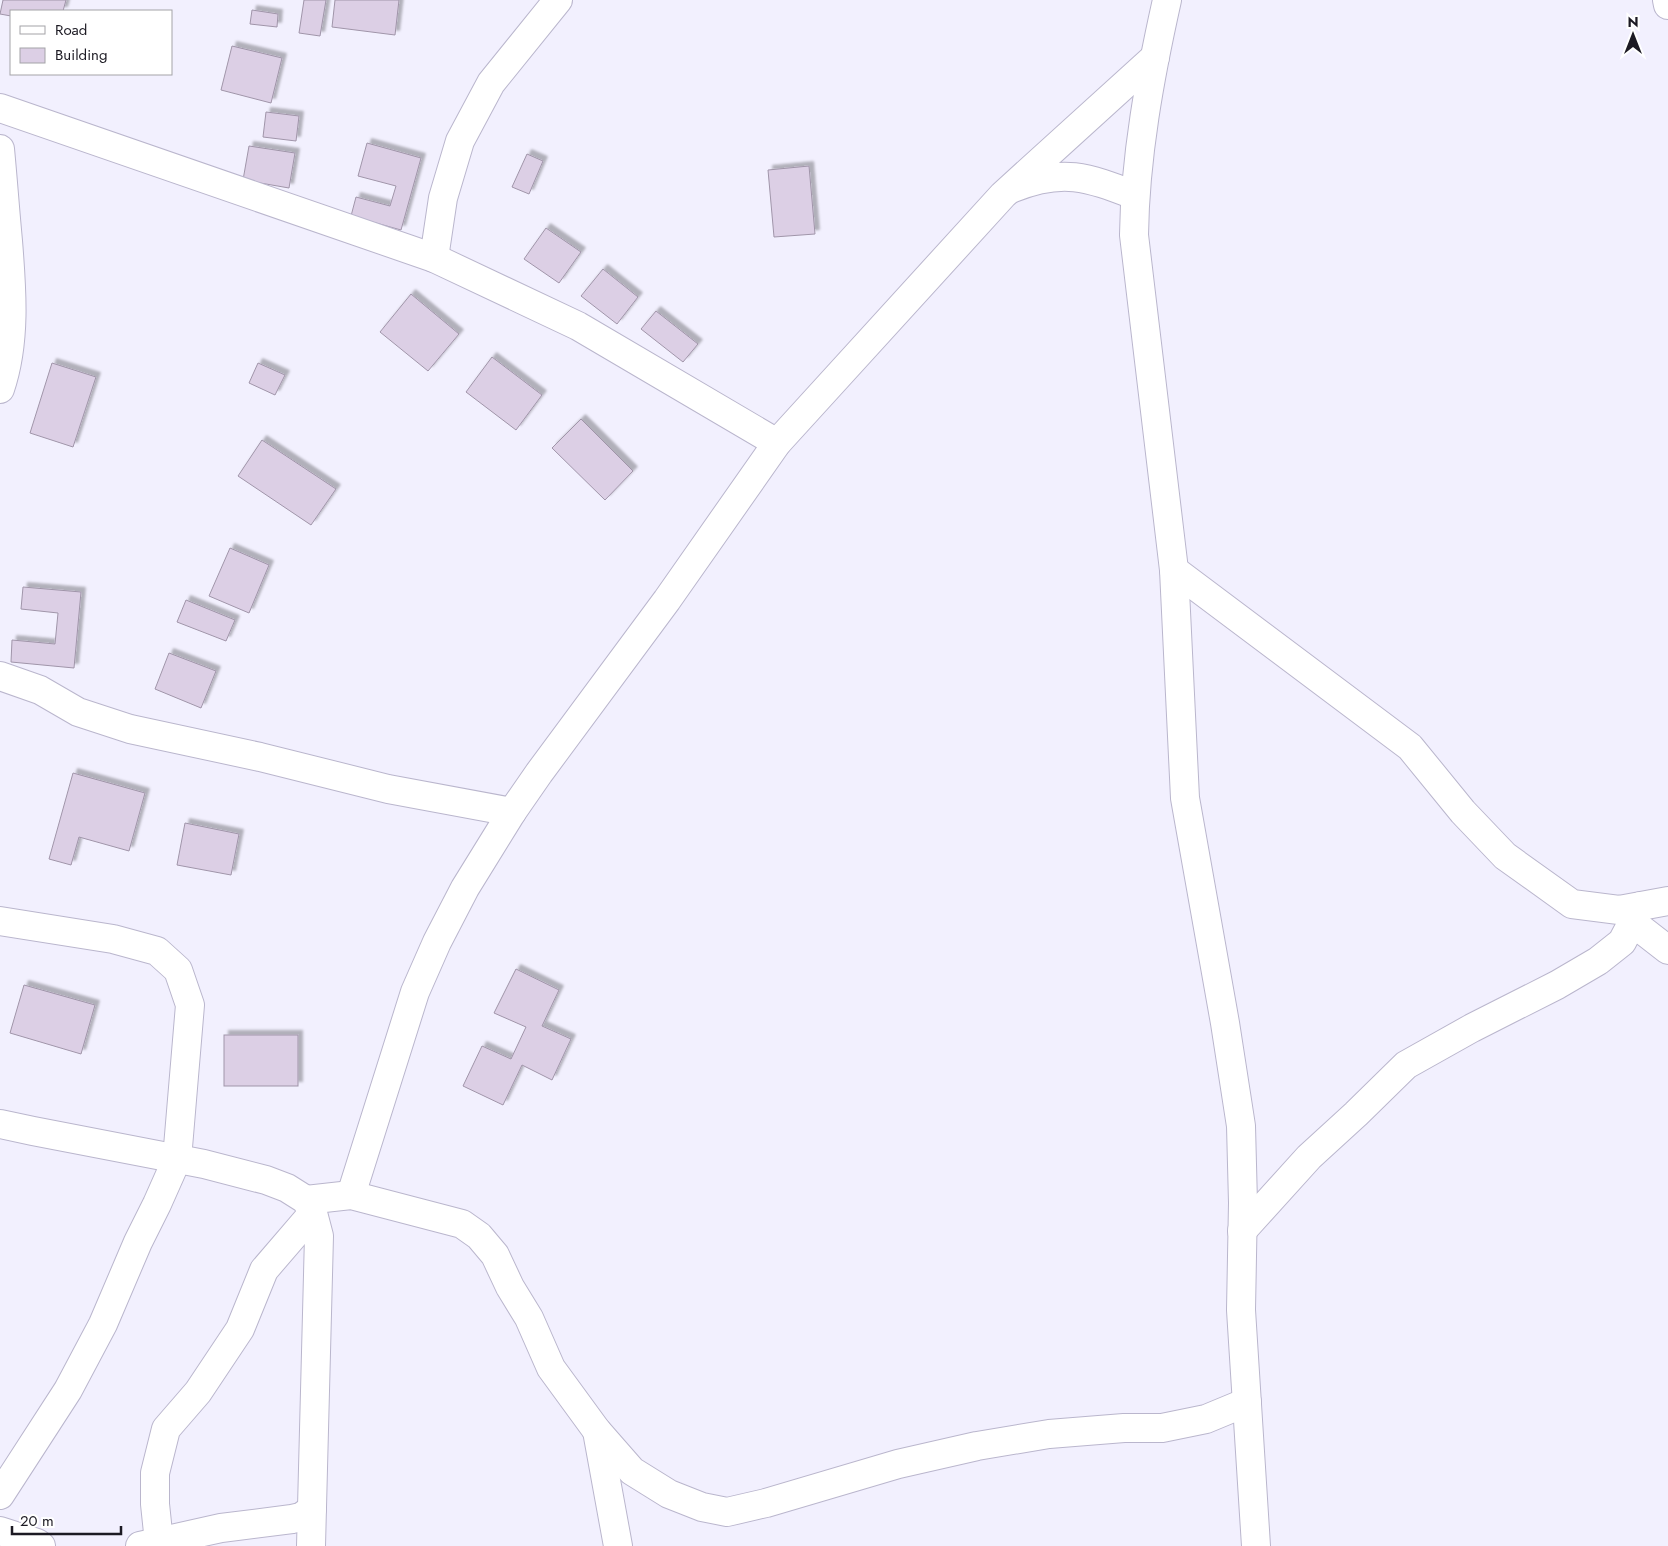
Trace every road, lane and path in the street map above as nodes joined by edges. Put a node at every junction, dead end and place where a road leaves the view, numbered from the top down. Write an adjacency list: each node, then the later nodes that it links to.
1 (558, 0): 10 (street)
2 (1167, 0): 5 (street)
3 (1667, 0): 4 (street)
4 (1668, 5)
5 (1155, 57): 8 (street); 9 (street)
6 (0, 108): 10 (street)
7 (0, 149): 11 (street)
8 (1007, 191): 9 (street); 12 (street)
9 (1134, 195): 13 (street)
10 (434, 258): 12 (street)
11 (0, 389)
12 (777, 443): 15 (street)
13 (1174, 570): 17 (street); 24 (street)
14 (0, 676): 15 (street)
15 (512, 812): 22 (street)
16 (1668, 901): 17 (street)
17 (1637, 914): 19 (street); 24 (street)
18 (0, 921): 21 (street)
19 (1668, 950)
20 (0, 1124): 21 (street)
21 (177, 1159): 23 (street); 27 (street)
22 (351, 1195): 23 (street); 26 (street)
23 (309, 1206): 28 (street); 30 (street)
24 (1242, 1231): 25 (street)
25 (1246, 1402): 26 (street); 34 (street)
26 (597, 1431): 33 (street)
27 (0, 1495)
28 (312, 1509): 30 (street); 32 (street)
29 (0, 1531): 31 (street)
30 (150, 1544)
31 (41, 1546)
32 (311, 1546)
33 (618, 1546)
34 (1256, 1546)

